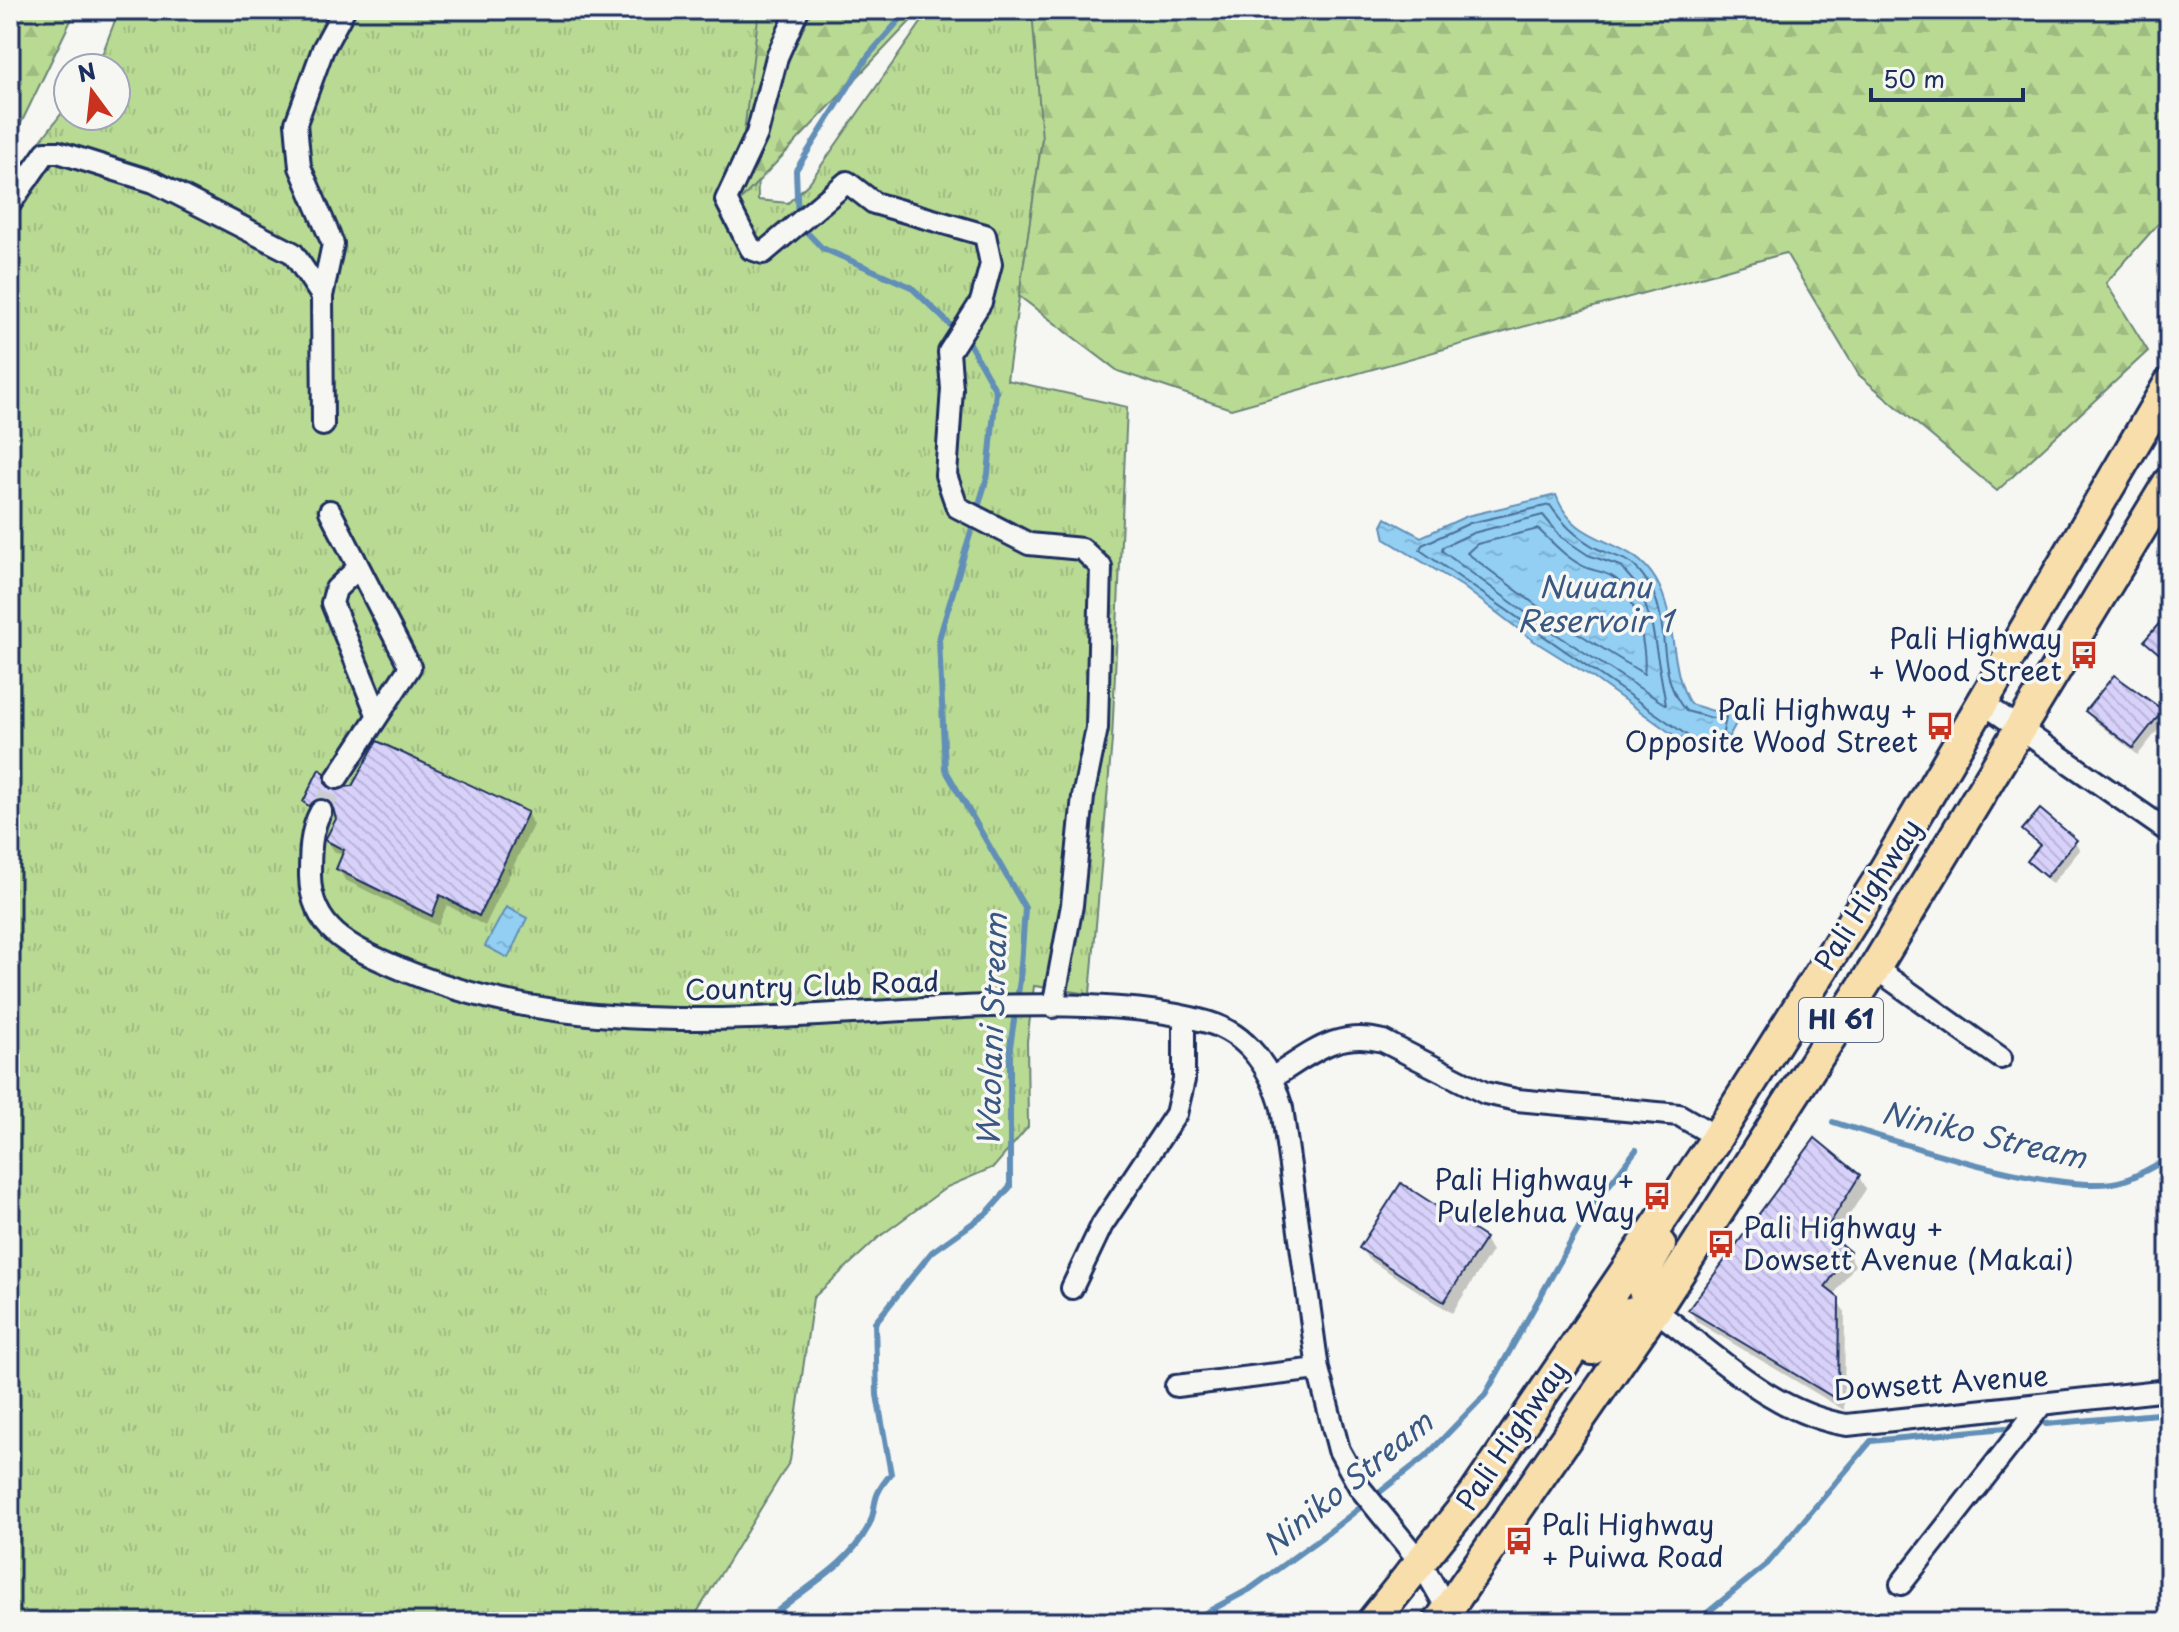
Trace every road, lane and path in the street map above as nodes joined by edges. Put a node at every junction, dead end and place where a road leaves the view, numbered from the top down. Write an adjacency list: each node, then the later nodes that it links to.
1 (344, 10): 4 (street)
2 (798, 10): 17 (street)
3 (10, 204): 4 (street)
4 (322, 296): 6 (street)
5 (2169, 384): 10 (highway, Pali Highway / HI 61)
6 (323, 425)
7 (2169, 482): 12 (highway, Pali Highway / HI 61)
8 (330, 511): 9 (street)
9 (358, 568): 11 (street); 11 (street)
10 (1983, 703): 12 (street); 21 (highway, Pali Highway / HI 61)
11 (377, 714): 13 (street)
12 (2022, 728): 15 (street); 16 (highway, Pali Highway / HI 61)
13 (337, 778)
14 (321, 811): 17 (street, Country Club Road)
15 (2169, 832)
16 (1875, 968): 19 (street); 23 (highway, Pali Highway / HI 61)
17 (1045, 1007): 18 (street, Country Club Road)
18 (1184, 1017): 20 (street, Country Club Road); 22 (street)
19 (2001, 1058)
20 (1273, 1077): 21 (street); 24 (street, Country Club Road)
21 (1715, 1140): 23 (highway); 27 (highway, Pali Highway / HI 61)
22 (1072, 1288)
23 (1655, 1310): 27 (highway); 28 (street, Dowsett Avenue); 31 (highway, Pali Highway / HI 61)
24 (1318, 1369): 25 (street); 29 (street, Country Club Road)
25 (1176, 1386)
26 (2169, 1390): 28 (street, Dowsett Avenue)
27 (1537, 1401): 29 (highway, Pali Highway / HI 61)
28 (2042, 1404): 30 (street)
29 (1421, 1563): 31 (street, Country Club Road); 32 (highway, Pali Highway / HI 61)
30 (1901, 1584)
31 (1447, 1619)
32 (1372, 1622)

